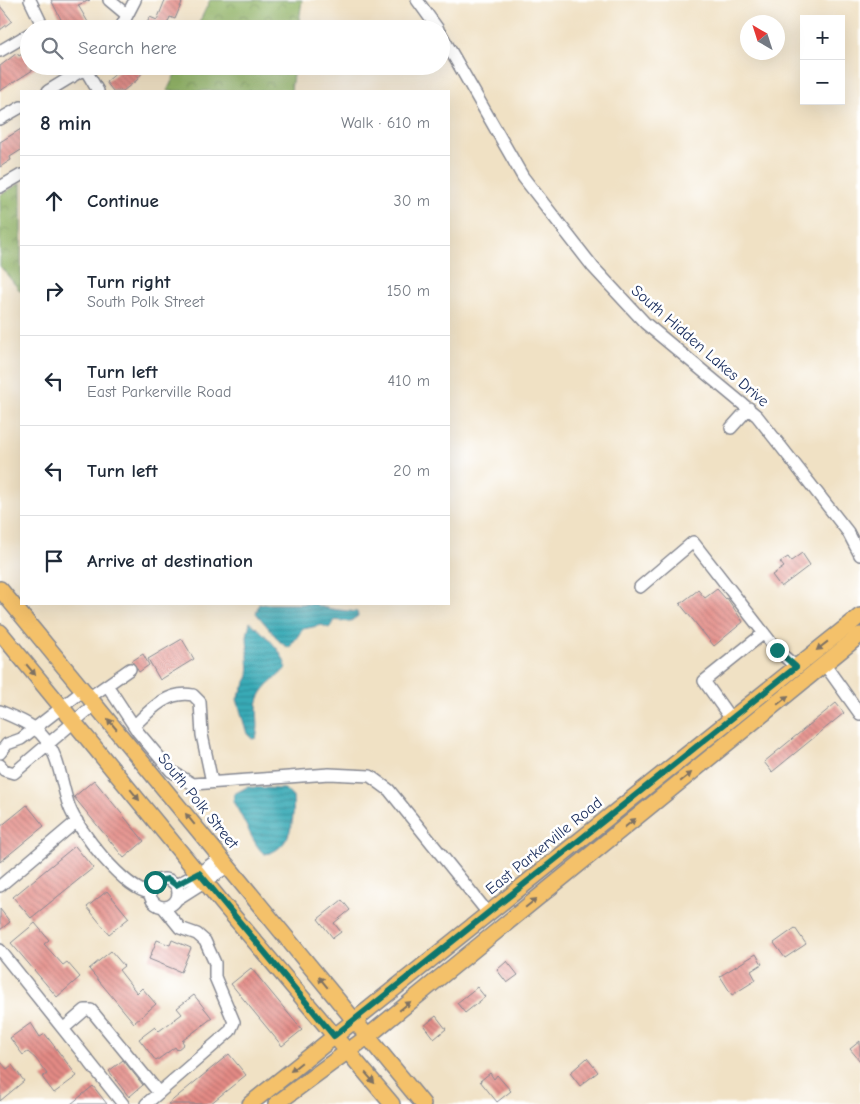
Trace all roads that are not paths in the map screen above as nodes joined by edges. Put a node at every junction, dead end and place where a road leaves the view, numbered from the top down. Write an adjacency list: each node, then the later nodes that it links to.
1 (30, 0): 6 (street)
2 (109, 0): 5 (street)
3 (135, 0): 5 (street)
4 (416, 0): 8 (street)
5 (127, 15): 7 (street)
6 (38, 20)
7 (124, 20)
8 (431, 20)
9 (20, 39): 11 (street)
10 (450, 50): 21 (street, South Hidden Lakes Drive)
11 (0, 51)
12 (75, 75): 14 (street)
13 (90, 75): 16 (street)
14 (72, 77): 15 (street)
15 (50, 90)
16 (98, 90)
17 (20, 108): 18 (street)
18 (0, 119)
19 (20, 176): 20 (street)
20 (0, 187)
21 (749, 408): 22 (street); 23 (street, South Hidden Lakes Drive)
22 (731, 428)
23 (860, 555)
24 (640, 587): 28 (street)
25 (0, 589): 35 (main road, South Polk Street)
26 (860, 616): 31 (main road, East Parkerville Road, one-way to 31)
27 (0, 632): 36 (main road, one-way to 36)
28 (764, 633): 31 (street); 39 (street)
29 (860, 635): 30 (main road)
30 (825, 666): 33 (main road); 38 (street)
31 (796, 667): 33 (main road); 39 (main road, East Parkerville Road)
32 (130, 669): 34 (street)
33 (807, 680): 48 (main road, one-way to 33)
34 (107, 685): 35 (street); 41 (street)
35 (90, 697): 36 (street); 40 (street); 50 (main road, South Polk Street, one-way to 35)
36 (62, 707): 40 (main road); 42 (street)
37 (0, 711): 42 (street)
38 (860, 714)
39 (731, 719): 47 (main road, East Parkerville Road)
40 (74, 721): 43 (street); 51 (main road, one-way to 51)
41 (134, 726): 46 (street); 46 (street)
42 (34, 729): 43 (street); 44 (street)
43 (48, 744): 45 (street); 49 (street)
44 (0, 752)
45 (0, 765)
46 (212, 782): 57 (street)
47 (638, 793): 48 (main road); 57 (main road, East Parkerville Road)
48 (648, 808): 62 (main road, one-way to 48)
49 (77, 820): 53 (street); 54 (street)
50 (225, 861): 51 (street); 59 (main road, South Polk Street, one-way to 50)
51 (202, 878): 52 (street); 55 (street); 61 (main road)
52 (176, 885): 54 (street); 55 (street)
53 (0, 886)
54 (150, 893): 56 (street)
55 (177, 899): 56 (street)
56 (163, 907): 64 (street)
57 (488, 913): 59 (main road, East Parkerville Road)
58 (0, 950): 60 (street)
59 (353, 1020): 61 (main road, East Parkerville Road); 62 (main road, South Polk Street)
60 (63, 1029): 64 (street); 65 (street)
61 (334, 1036): 63 (main road); 67 (main road, East Parkerville Road, one-way to 67)
62 (367, 1037): 63 (main road); 70 (main road, South Polk Street)
63 (347, 1052): 68 (main road); 69 (main road, one-way to 69)
64 (159, 1093): 66 (street)
65 (123, 1104)
66 (146, 1104)
67 (250, 1104)
68 (276, 1104)
69 (392, 1104)
70 (423, 1104)

